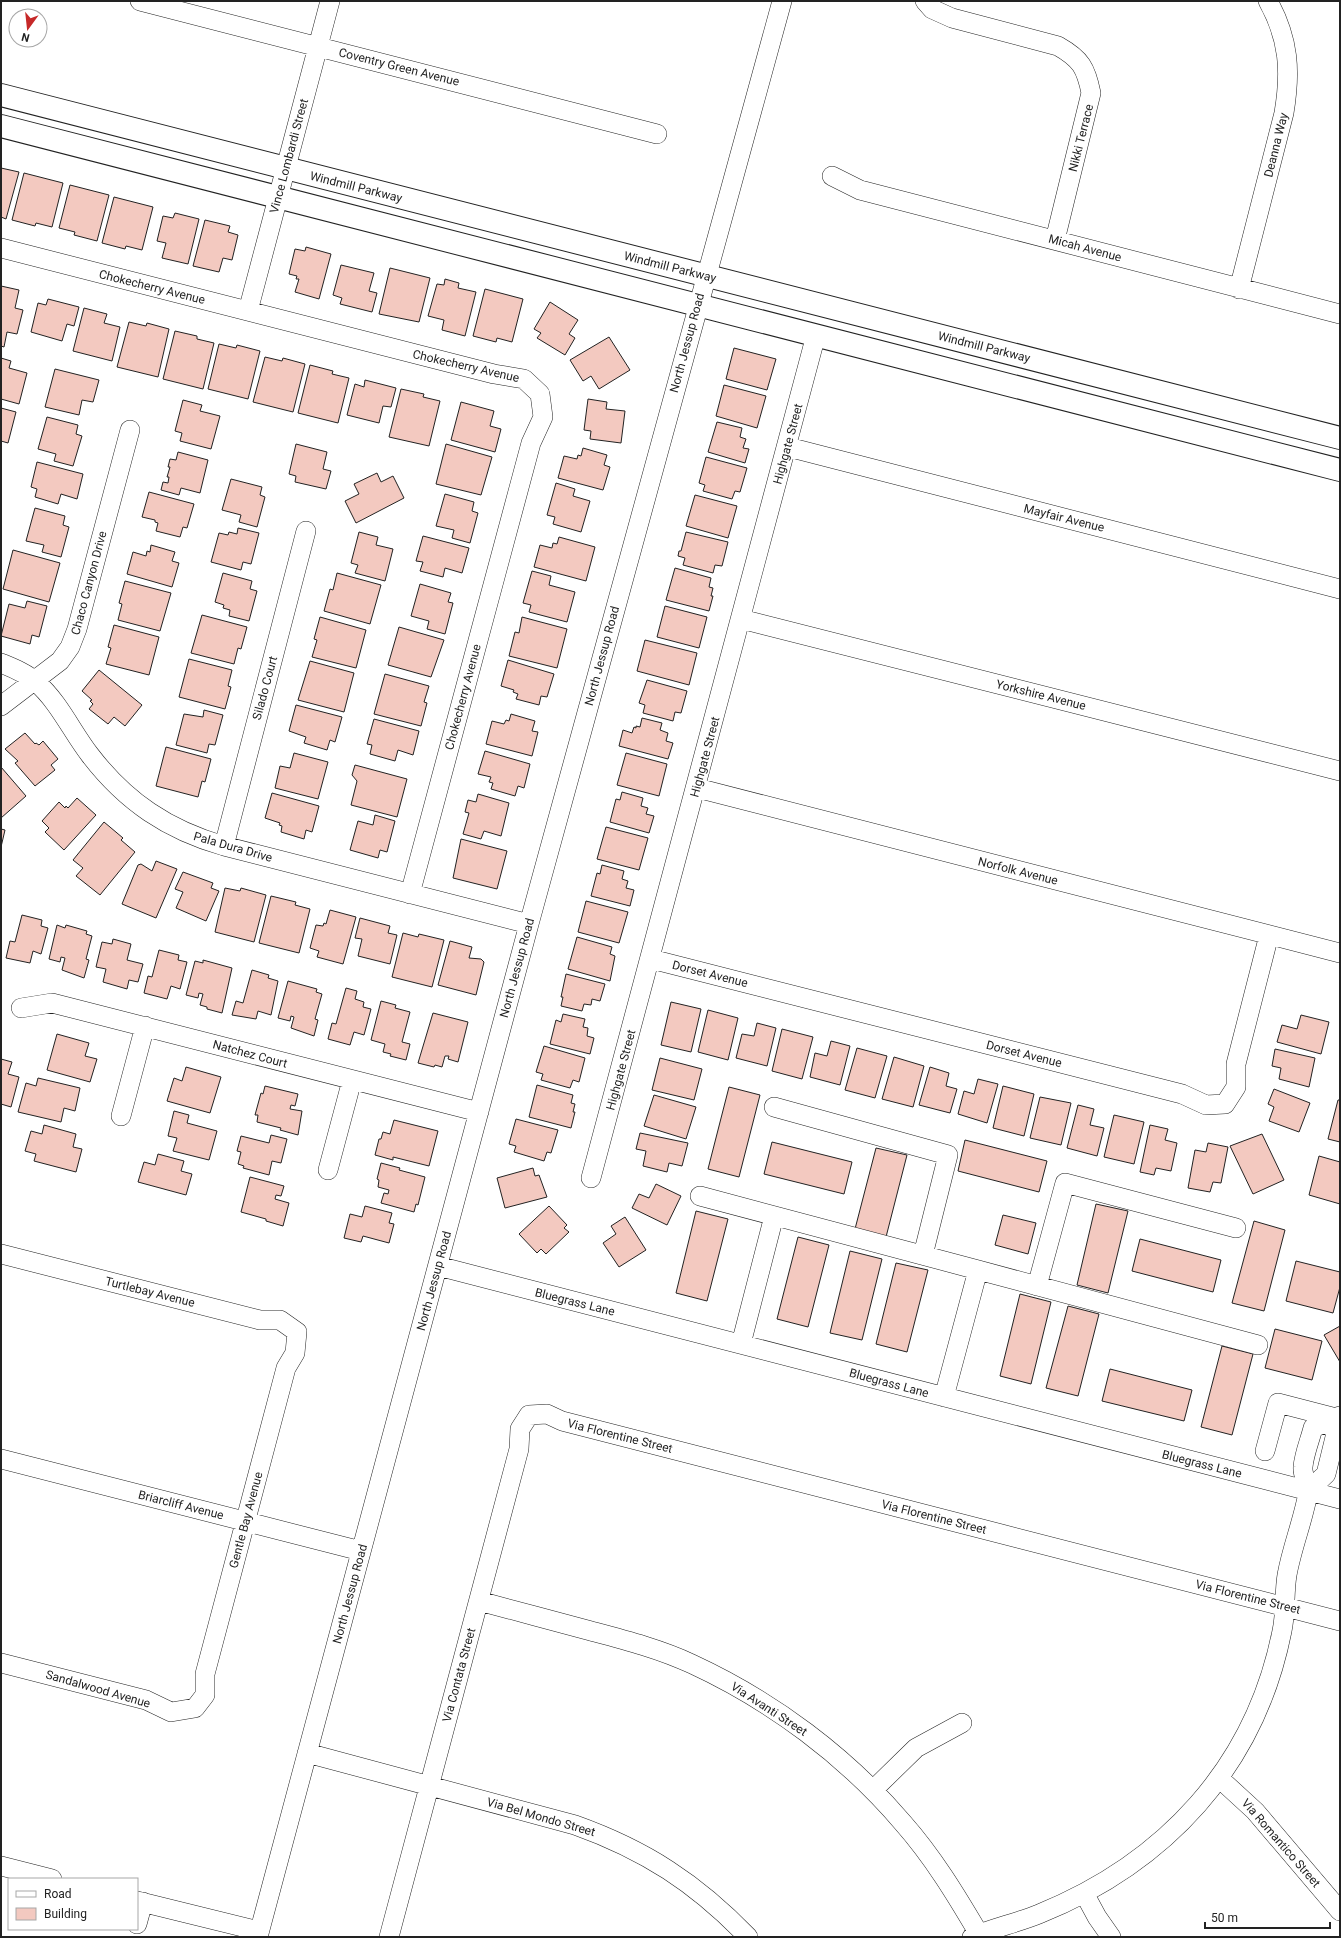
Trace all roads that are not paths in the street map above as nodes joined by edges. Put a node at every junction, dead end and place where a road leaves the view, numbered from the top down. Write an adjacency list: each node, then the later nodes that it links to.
1 (140, 1): 6 (street, Coventry Green Avenue)
2 (330, 1): 6 (street, Vince Lombardi Street)
3 (782, 1): 15 (street, North Jessup Road)
4 (925, 1): 13 (street, Nikki Terrace)
5 (1268, 1): 16 (street, Deanna Way)
6 (318, 46): 9 (street, Coventry Green Avenue); 10 (street, Vince Lombardi Street)
7 (1, 94): 10 (main road, Windmill Parkway)
8 (1, 126): 12 (main road)
9 (657, 134)
10 (286, 168): 12 (street, Vince Lombardi Street); 15 (main road, Windmill Parkway)
11 (832, 176): 13 (street, Micah Avenue)
12 (279, 197): 17 (main road); 18 (street, Vince Lombardi Street)
13 (1055, 240): 16 (street, Micah Avenue)
14 (1, 248): 18 (street, Chokecherry Avenue)
15 (705, 276): 17 (street, North Jessup Road); 22 (main road, Windmill Parkway)
16 (1239, 289): 19 (street, Micah Avenue)
17 (697, 305): 20 (main road); 35 (street, North Jessup Road)
18 (248, 311): 34 (street, Chokecherry Avenue)
19 (1340, 314)
20 (816, 335): 23 (street, Highgate Street); 24 (main road)
21 (130, 430): 29 (street, Chaco Canyon Drive)
22 (1340, 438)
23 (788, 447): 26 (street, Mayfair Avenue); 27 (street, Highgate Street)
24 (1340, 470)
25 (306, 531): 33 (street, Silado Court)
26 (1340, 589)
27 (742, 619): 31 (street, Yorkshire Avenue); 32 (street, Highgate Street)
28 (1, 663): 29 (street, Pala Dura Drive)
29 (35, 681): 30 (street, Chaco Canyon Drive); 33 (street, Pala Dura Drive)
30 (1, 706)
31 (1340, 771)
32 (697, 788): 36 (street, Norfolk Avenue); 38 (street, Highgate Street)
33 (224, 846): 34 (street, Pala Dura Drive)
34 (410, 894): 35 (street, Pala Dura Drive)
35 (529, 924): 43 (street, North Jessup Road)
36 (1270, 935): 37 (street, Norfolk Avenue); 38 (street, Dorset Avenue)
37 (1340, 953)
38 (651, 959): 46 (street, Highgate Street)
39 (21, 1008): 40 (street, Natchez Court)
40 (145, 1026): 41 (street, Natchez Court); 44 (street)
41 (352, 1080): 43 (street, Natchez Court); 45 (street)
42 (774, 1107): 51 (street)
43 (479, 1112): 52 (street, North Jessup Road)
44 (121, 1116)
45 (328, 1170)
46 (591, 1178)
47 (700, 1196): 48 (street)
48 (774, 1216): 51 (street); 56 (street)
49 (1236, 1228): 54 (street)
50 (1, 1254): 55 (street, Turtlebay Avenue)
51 (923, 1255): 53 (street)
52 (438, 1266): 56 (street, Bluegrass Lane); 66 (street, North Jessup Road)
53 (978, 1270): 54 (street); 58 (street)
54 (1037, 1286): 57 (street)
55 (297, 1332): 65 (street, Gentle Bay Avenue)
56 (741, 1344): 58 (street, Bluegrass Lane)
57 (1258, 1345)
58 (944, 1397): 63 (street, Bluegrass Lane)
59 (528, 1415): 67 (street, Via Contata Street); 68 (street, Via Florentine Street)
60 (1335, 1418): 61 (street); 63 (street)
61 (1266, 1451)
62 (1, 1459): 65 (street, Briarcliff Avenue)
63 (1308, 1491): 64 (street, Bluegrass Lane); 68 (street)
64 (1340, 1499)
65 (246, 1521): 66 (street, Briarcliff Avenue); 71 (street, Gentle Bay Avenue)
66 (361, 1551): 73 (street, North Jessup Road)
67 (479, 1601): 75 (street, Via Contata Street); 76 (street, Via Avanti Street)
68 (1286, 1607): 69 (street, Via Florentine Street); 74 (street)
69 (1340, 1621)
70 (1, 1663): 71 (street, Sandalwood Avenue)
71 (195, 1708)
72 (962, 1723): 76 (street)
73 (307, 1753): 75 (street, Via Bel Mondo Street); 83 (street, North Jessup Road)
74 (1219, 1778): 79 (street); 81 (street, Via Romantico Street)
75 (430, 1785): 85 (street, Via Contata Street); 86 (street, Via Bel Mondo Street)
76 (873, 1790): 84 (street, Via Avanti Street)
77 (1, 1866): 78 (street)
78 (48, 1878)
79 (1084, 1893): 84 (street); 87 (street)
80 (140, 1901): 82 (street); 83 (street)
81 (1340, 1911)
82 (138, 1916)
83 (259, 1934)
84 (975, 1936)
85 (388, 1937)
86 (748, 1937)
87 (1111, 1937)

